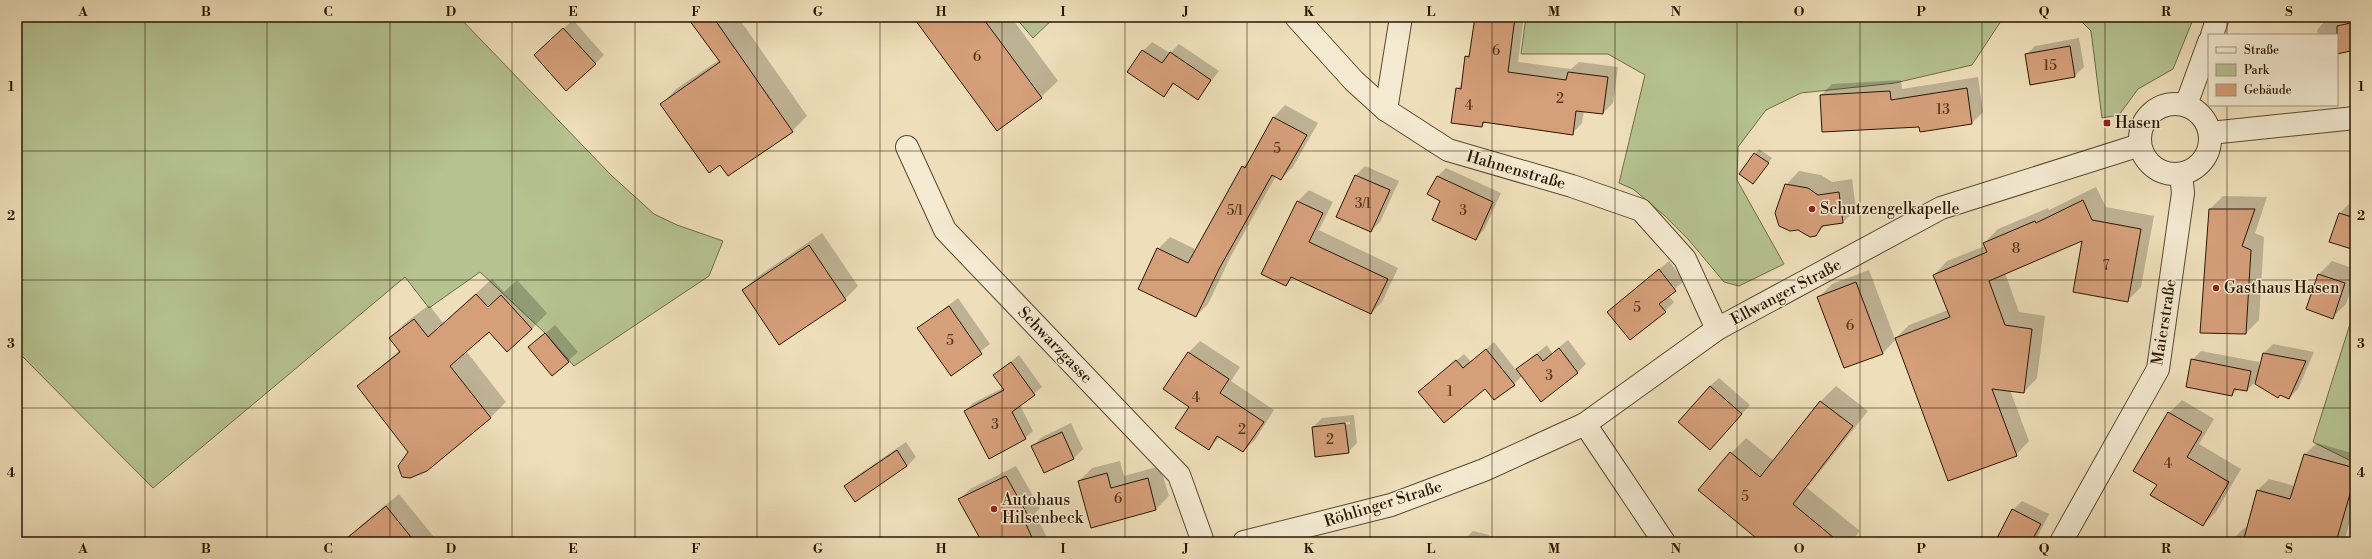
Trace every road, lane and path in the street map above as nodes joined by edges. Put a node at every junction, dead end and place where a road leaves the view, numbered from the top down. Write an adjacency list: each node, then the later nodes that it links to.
1 (1296, 17): 7 (street, Hahnenstraße)
2 (1401, 17): 7 (street)
3 (2218, 17): 4 (street)
4 (2212, 34)
5 (2208, 45): 6 (street)
6 (2186, 105): 9 (street); 10 (street)
7 (1386, 110): 13 (street, Hahnenstraße)
8 (2355, 118): 9 (street)
9 (2210, 133): 12 (street)
10 (2140, 145): 12 (street); 13 (street, Ellwanger Straße)
11 (907, 147): 16 (street, Schwarzgasse)
12 (2181, 174): 19 (street, Maierstraße)
13 (1718, 329): 14 (street, Ellwanger Straße)
14 (1585, 424): 15 (street, Ellwanger Straße); 18 (street)
15 (1453, 483): 17 (street, Röhlinger Straße)
16 (1203, 542)
17 (1244, 542)
18 (1664, 542)
19 (2061, 542)

